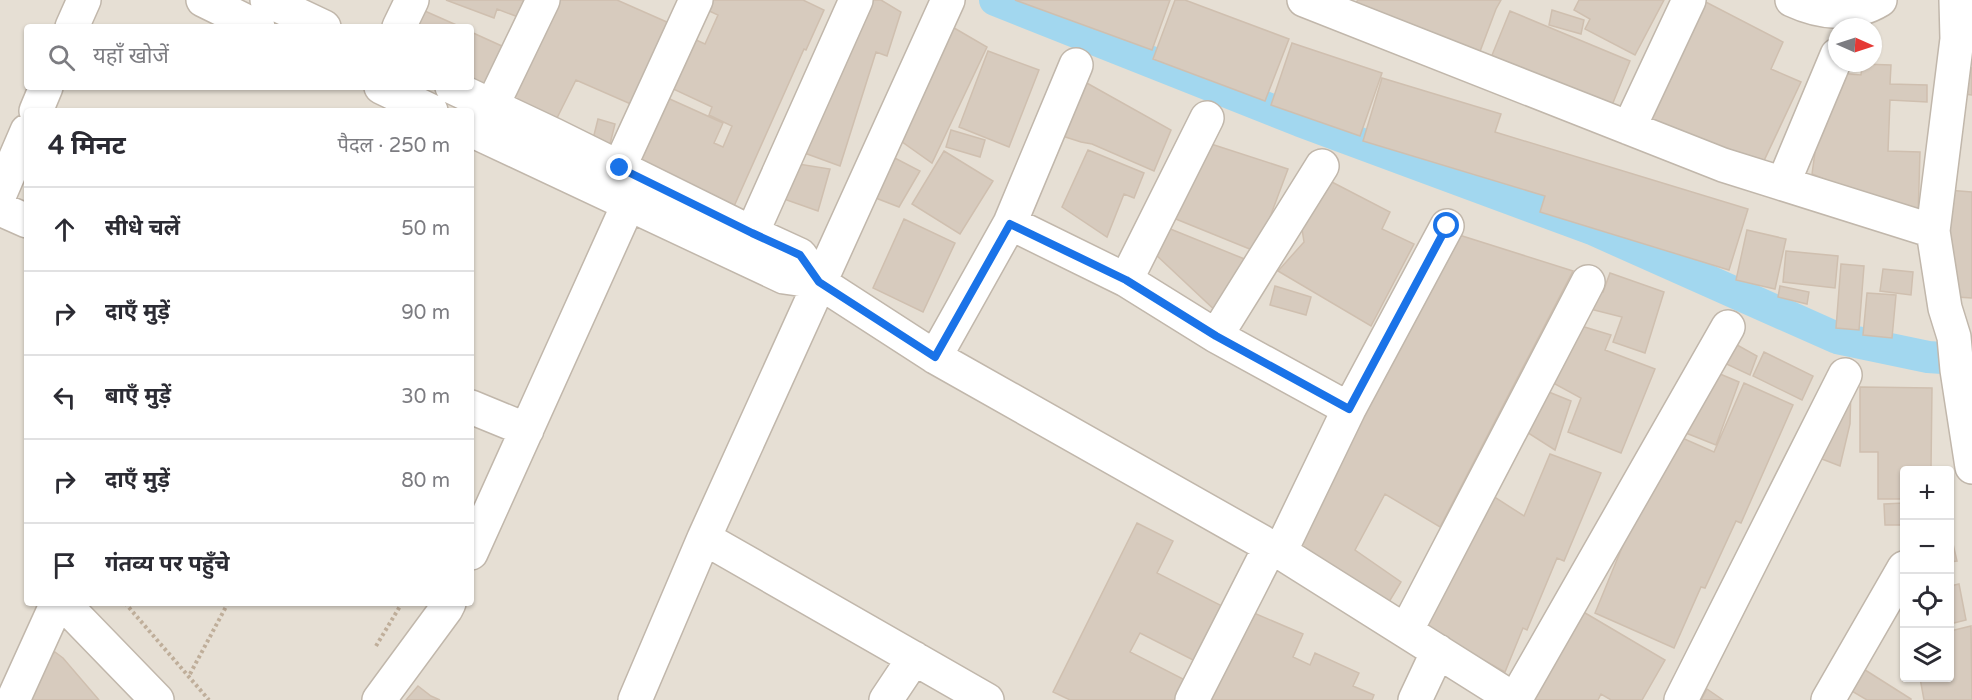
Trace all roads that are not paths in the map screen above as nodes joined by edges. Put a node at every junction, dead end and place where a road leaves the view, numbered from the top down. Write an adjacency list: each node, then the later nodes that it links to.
1 (84, 0): 15 (street)
2 (203, 0): 16 (street)
3 (267, 0): 17 (street)
4 (412, 0): 18 (street)
5 (543, 0): 24 (street)
6 (696, 0): 32 (street)
7 (856, 0): 41 (street)
8 (1304, 0): 14 (street)
9 (1689, 0): 28 (street)
10 (1792, 0): 11 (street)
11 (1880, 0)
12 (1956, 0): 40 (street)
13 (948, 1): 43 (street)
14 (1342, 7): 28 (street)
15 (73, 24)
16 (252, 24)
17 (318, 24)
18 (400, 24)
19 (1076, 65): 38 (street)
20 (1830, 72): 33 (street)
21 (45, 90): 25 (street)
22 (387, 90): 26 (street)
23 (458, 90): 24 (street)
24 (492, 106): 32 (street)
25 (37, 108)
26 (425, 108)
27 (1207, 118): 42 (street)
28 (1629, 128): 33 (street)
29 (474, 131): 35 (street)
30 (24, 138): 34 (street)
31 (1322, 166): 47 (street)
32 (620, 168): 41 (street)
33 (1783, 184): 40 (street)
34 (0, 194)
35 (628, 205): 43 (street); 52 (street)
36 (0, 209): 37 (street)
37 (24, 220)
38 (1010, 224): 42 (street); 48 (street)
39 (1447, 226): 51 (street)
40 (1933, 231): 45 (street)
41 (752, 233): 43 (street)
42 (1126, 280): 47 (street)
43 (819, 282): 48 (street); 54 (street)
44 (1588, 282): 61 (street)
45 (1957, 317): 53 (street)
46 (1728, 327): 72 (street)
47 (1216, 336): 51 (street)
48 (935, 357): 56 (street)
49 (1845, 375): 73 (street)
50 (474, 408): 52 (street)
51 (1349, 409): 56 (street)
52 (527, 430): 55 (street)
53 (1971, 462)
54 (704, 538): 63 (street); 67 (street)
55 (474, 546)
56 (1275, 549): 61 (street); 70 (street)
57 (1902, 574): 74 (street)
58 (56, 606): 64 (street)
59 (66, 606): 65 (street)
60 (447, 606): 66 (street)
61 (1406, 631): 62 (street)
62 (1438, 651): 71 (street); 72 (street)
63 (914, 658): 68 (street); 69 (street)
64 (13, 700)
65 (157, 700)
66 (379, 700)
67 (635, 700)
68 (886, 700)
69 (987, 700)
70 (1192, 700)
71 (1414, 700)
72 (1515, 700)
73 (1681, 700)
74 (1828, 700)

